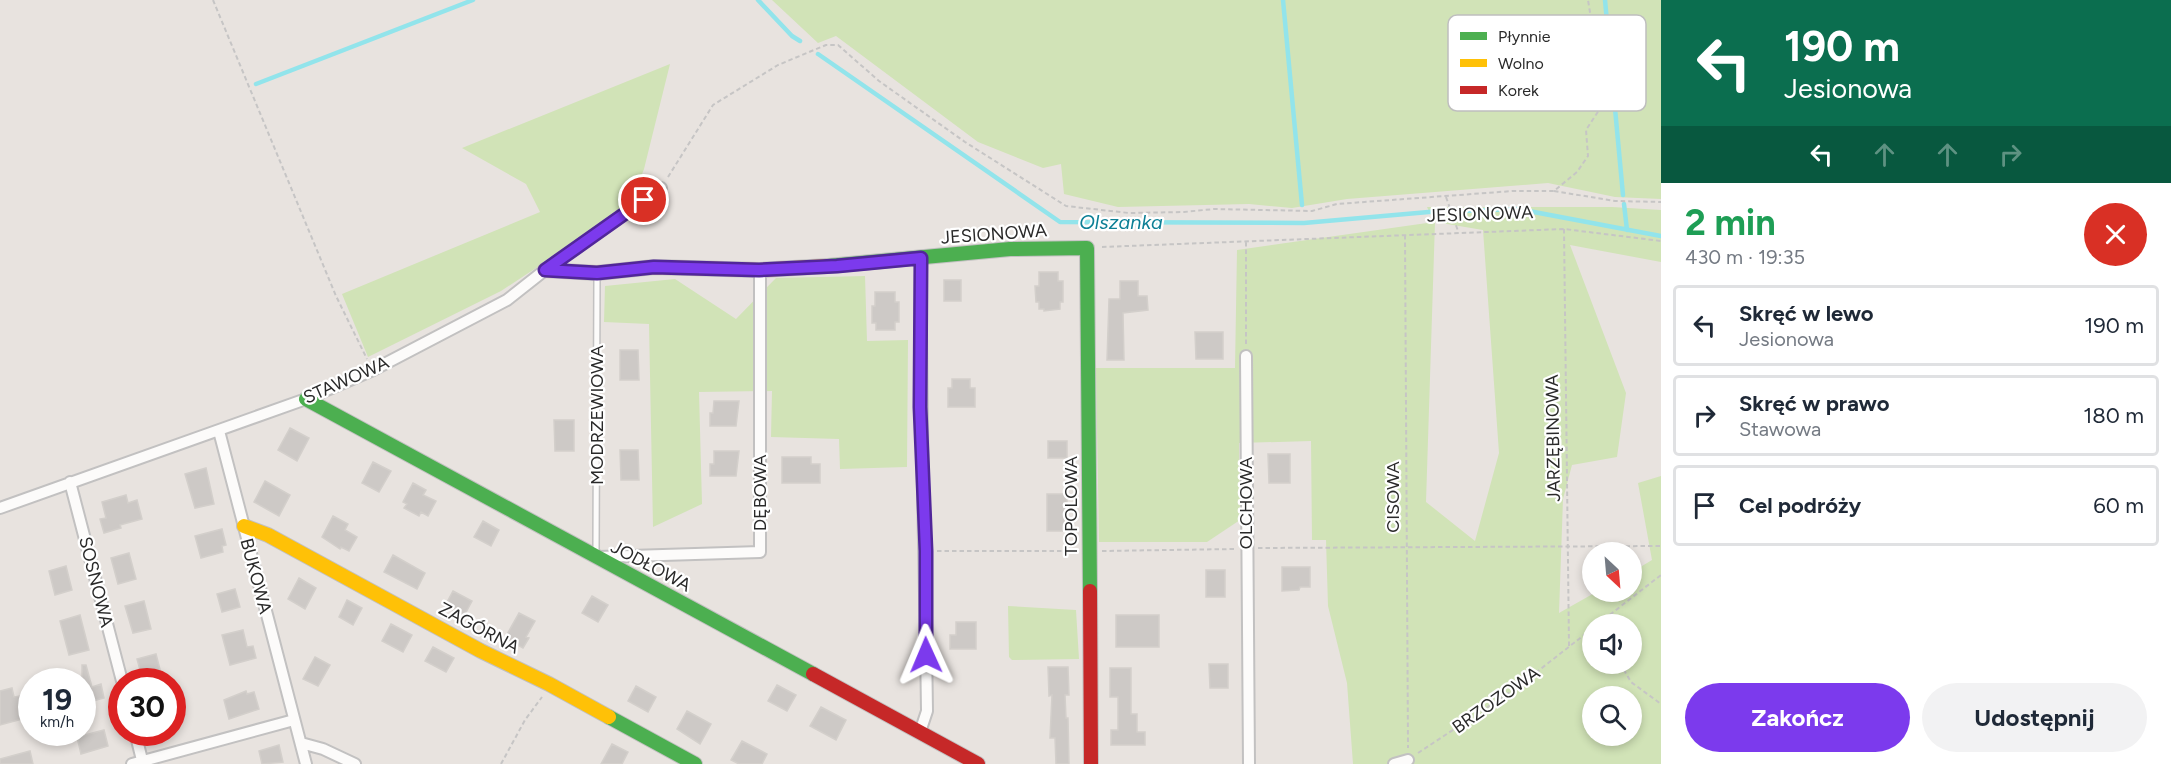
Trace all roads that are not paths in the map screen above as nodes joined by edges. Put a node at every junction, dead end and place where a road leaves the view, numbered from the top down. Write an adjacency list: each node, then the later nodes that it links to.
1 (661, 189): 4 (street, STAWOWA)
2 (1087, 248): 3 (street, JESIONOWA); 25 (street, TOPOLOWA)
3 (921, 258): 5 (street, JESIONOWA); 16 (street)
4 (545, 270): 6 (street, JESIONOWA); 8 (street, STAWOWA)
5 (759, 270): 6 (street, JESIONOWA); 13 (street, DĘBOWA)
6 (597, 273): 13 (lane, MODRZEWIOWA)
7 (1246, 356): 26 (street, OLCHOWA)
8 (306, 399): 9 (street, STAWOWA); 13 (street, JODŁOWA)
9 (219, 431): 10 (street, STAWOWA); 12 (street, BUKOWA)
10 (70, 482): 11 (street, STAWOWA); 14 (street, SOSNOWA)
11 (0, 508)
12 (243, 526): 15 (street, BUKOWA); 23 (street, ZAGÓRNA)
13 (596, 557): 16 (street, JODŁOWA)
14 (119, 668)
15 (294, 720): 17 (street, BUKOWA); 20 (street)
16 (920, 732): 24 (street, JODŁOWA)
17 (301, 743): 21 (street, BUKOWA); 22 (street)
18 (137, 746): 20 (street)
19 (1408, 760): 27 (street)
20 (139, 763)
21 (306, 764)
22 (355, 764)
23 (695, 764)
24 (978, 764)
25 (1091, 764)
26 (1249, 764)
27 (1394, 764)

